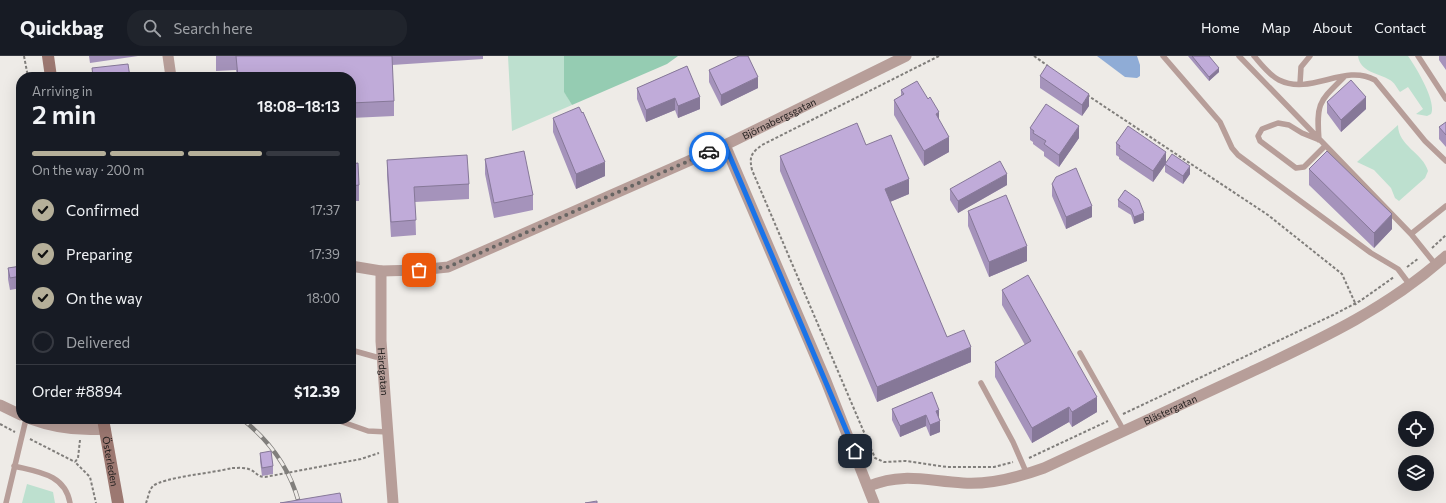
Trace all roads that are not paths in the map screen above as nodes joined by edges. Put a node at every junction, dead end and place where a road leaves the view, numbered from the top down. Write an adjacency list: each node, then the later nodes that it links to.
1 (48, 56): 9 (main road)
2 (168, 56): 10 (street)
3 (906, 56): 15 (street, Björnabergsgatan)
4 (1164, 56): 24 (lane)
5 (1239, 56): 14 (lane)
6 (1254, 56): 12 (lane)
7 (1310, 56): 12 (lane)
8 (1418, 56): 13 (lane)
9 (50, 72)
10 (170, 72)
11 (1345, 76): 12 (lane); 14 (lane); 17 (lane)
12 (1300, 84)
13 (1446, 99)
14 (1319, 140): 16 (lane); 16 (lane)
15 (725, 145): 23 (street, Björnabergsgatan); 39 (street)
16 (1325, 146): 19 (lane)
17 (1446, 161)
18 (1446, 206): 19 (lane)
19 (1411, 234): 21 (lane)
20 (1446, 256): 21 (street, Blästergatan)
21 (1436, 265): 24 (street, Blästergatan)
22 (356, 267): 23 (street)
23 (380, 271): 27 (street, Härdgatan)
24 (1410, 285): 35 (street, Blästergatan)
25 (356, 351): 27 (lane)
26 (1080, 353): 35 (lane)
27 (382, 356): 36 (street, Härdgatan)
28 (981, 383): 38 (lane)
29 (0, 405): 30 (street)
30 (16, 413)
31 (24, 424): 37 (lane)
32 (47, 424): 33 (street)
33 (104, 424): 42 (main road, Österleden)
34 (347, 424): 36 (lane)
35 (1124, 431): 38 (street, Blästergatan)
36 (384, 432): 43 (street, Härdgatan)
37 (14, 466): 40 (lane); 41 (lane)
38 (1027, 474): 39 (street, Blästergatan)
39 (869, 486): 44 (street)
40 (6, 503)
41 (70, 503)
42 (118, 503)
43 (393, 503)
44 (874, 503)

